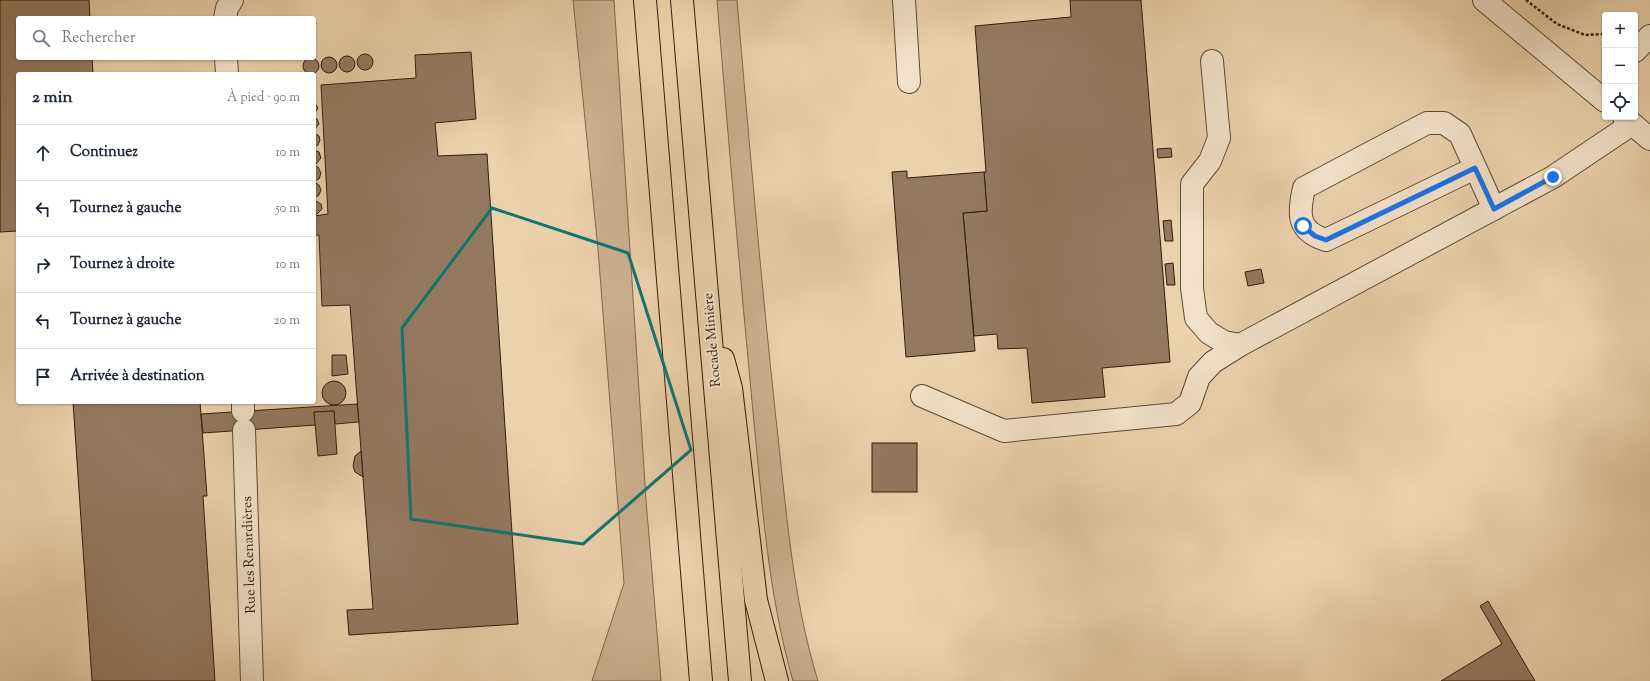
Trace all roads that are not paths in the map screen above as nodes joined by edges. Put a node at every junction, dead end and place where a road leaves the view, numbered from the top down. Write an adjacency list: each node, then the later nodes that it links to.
1 (232, 0): 6 (street)
2 (645, 0): 23 (highway)
3 (682, 0): 18 (highway, Rocade Minière)
4 (904, 0): 12 (street)
5 (1484, 0): 13 (street)
6 (225, 16)
7 (1650, 36): 8 (street)
8 (1638, 48)
9 (226, 60): 11 (street)
10 (1212, 61): 19 (street)
11 (227, 72)
12 (910, 82)
13 (1602, 92)
14 (1628, 120): 15 (street); 17 (street)
15 (1650, 139)
16 (1475, 168): 16 (street); 17 (street)
17 (1494, 209): 19 (street)
18 (708, 306): 24 (highway, Rocade Minière); 25 (highway)
19 (1240, 345): 20 (street)
20 (922, 396)
21 (243, 414): 22 (street, Rue les Renardières)
22 (252, 681)
23 (701, 681)
24 (740, 681)
25 (777, 681)

